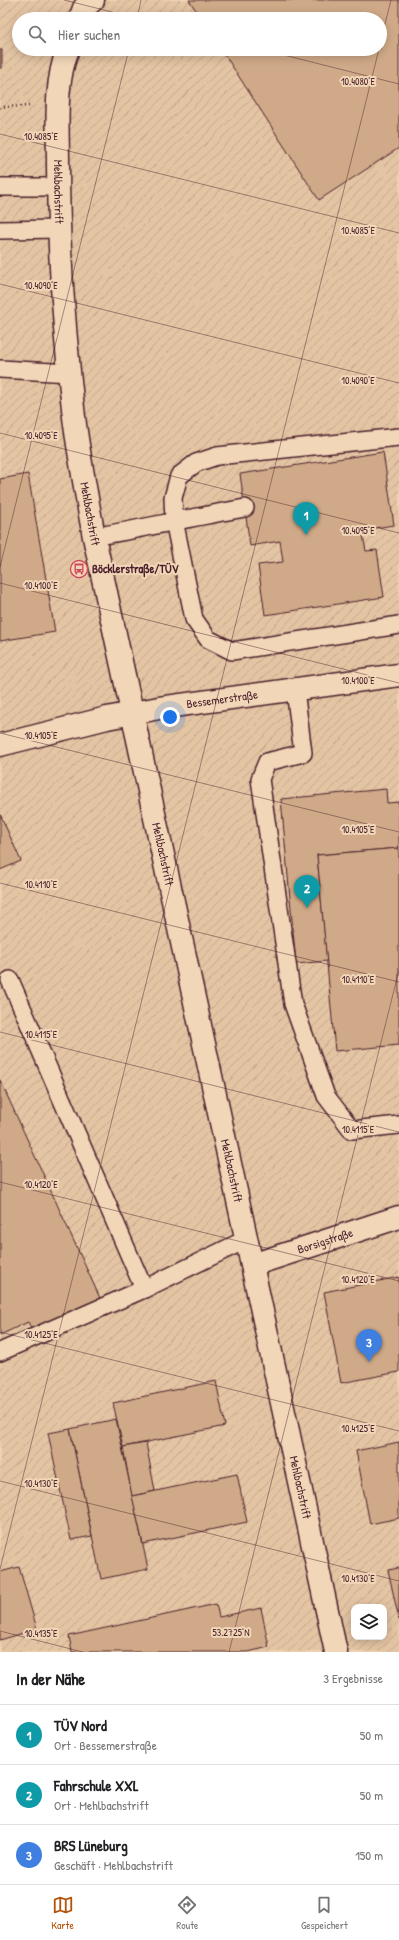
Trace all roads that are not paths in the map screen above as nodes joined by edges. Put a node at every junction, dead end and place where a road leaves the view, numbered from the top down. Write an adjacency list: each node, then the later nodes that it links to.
1 (65, 56): 3 (street, Mehlbachstrift)
2 (0, 187): 3 (lane)
3 (58, 187): 4 (street, Mehlbachstrift)
4 (59, 229): 5 (lane); 7 (street, Mehlbachstrift)
5 (0, 230)
6 (0, 369): 7 (lane)
7 (70, 373): 11 (street, Mehlbachstrift)
8 (391, 438): 10 (lane)
9 (245, 508): 10 (lane)
10 (174, 520): 11 (lane); 12 (lane)
11 (94, 537): 15 (street, Mehlbachstrift)
12 (395, 626)
13 (399, 675): 14 (street, Bessemerstraße)
14 (295, 690): 15 (street, Bessemerstraße); 18 (lane)
15 (133, 713): 16 (street, Bessemerstraße); 20 (street, Mehlbachstrift)
16 (0, 745)
17 (10, 980): 22 (lane)
18 (399, 1125)
19 (399, 1217): 21 (street, Borsigstraße)
20 (247, 1240): 21 (street, Mehlbachstrift); 22 (lane)
21 (252, 1265): 24 (street, Mehlbachstrift)
22 (144, 1290): 23 (lane)
23 (0, 1352)
24 (336, 1652)

